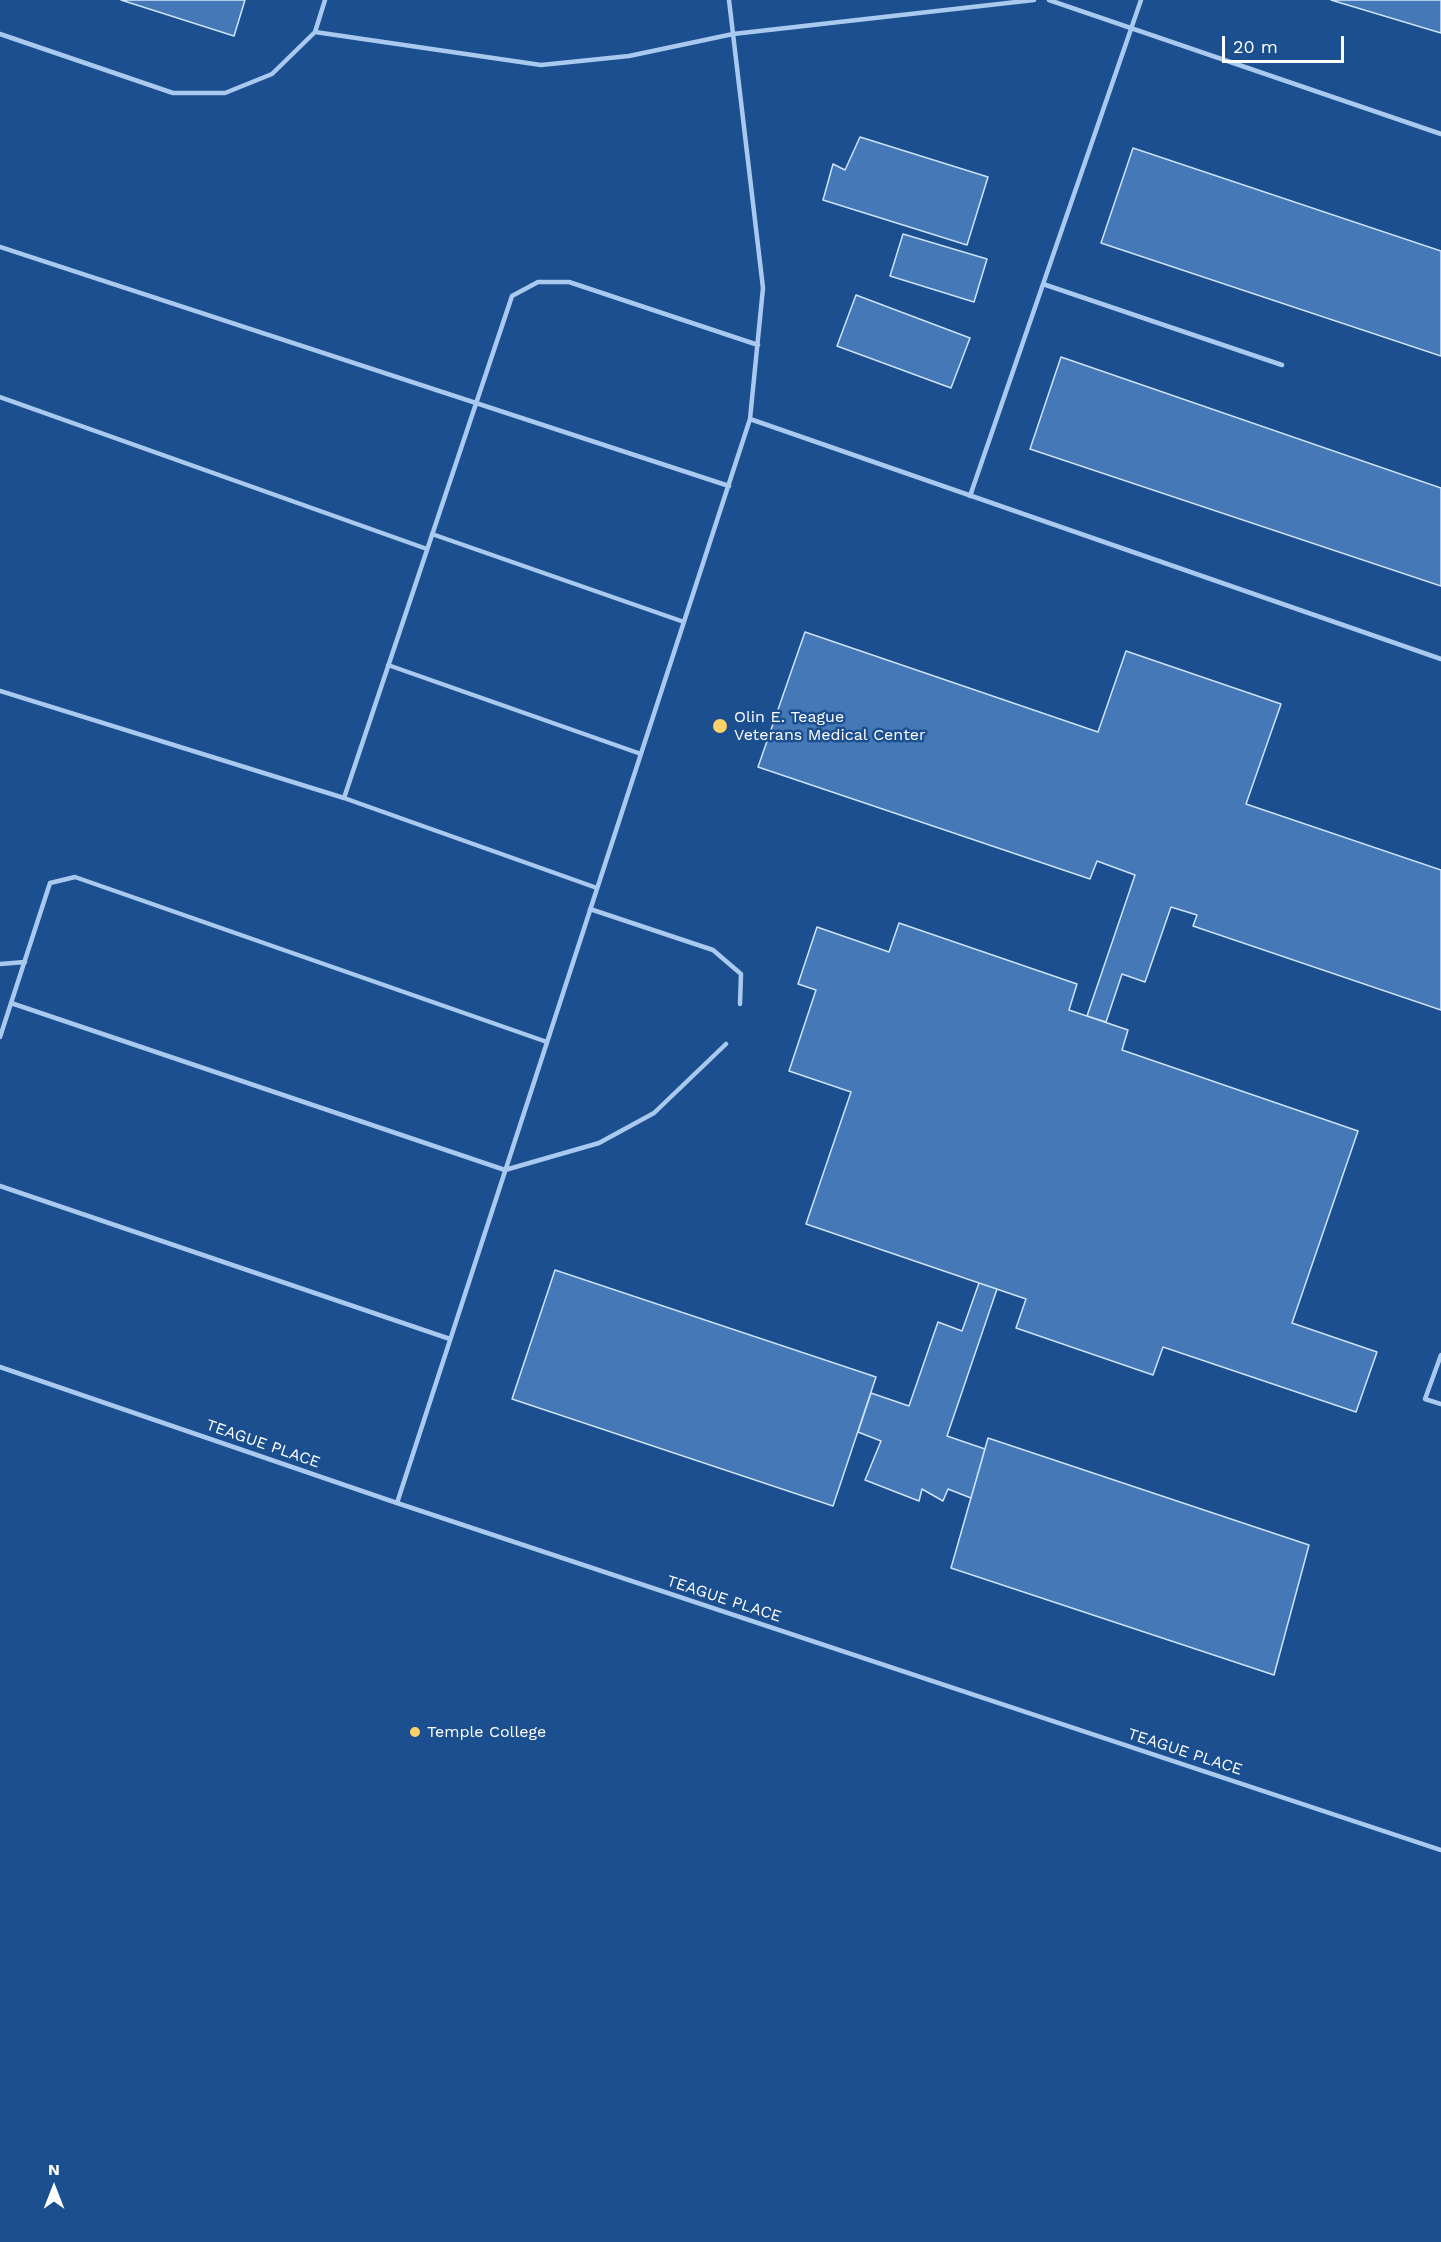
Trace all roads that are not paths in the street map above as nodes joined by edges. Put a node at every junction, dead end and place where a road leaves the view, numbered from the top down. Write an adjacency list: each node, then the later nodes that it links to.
1 (325, 0): 7 (lane)
2 (729, 0): 9 (lane)
3 (1034, 0): 9 (lane)
4 (1049, 0): 6 (lane)
5 (1141, 0): 6 (lane)
6 (1131, 28): 10 (lane); 12 (lane)
7 (315, 32): 8 (lane); 9 (lane)
8 (0, 33)
9 (733, 34): 13 (lane)
10 (1441, 134)
11 (0, 247): 16 (lane)
12 (1043, 284): 14 (lane); 19 (lane)
13 (758, 345): 16 (lane); 17 (lane)
14 (1282, 365)
15 (0, 398): 21 (lane)
16 (476, 403): 18 (lane); 20 (lane)
17 (750, 420): 18 (lane); 19 (lane)
18 (729, 486): 22 (lane)
19 (970, 496): 23 (lane)
20 (432, 534): 21 (lane); 22 (lane)
21 (427, 549): 24 (lane)
22 (684, 622): 26 (lane)
23 (1441, 659)
24 (388, 665): 26 (lane); 27 (lane)
25 (0, 691): 27 (lane)
26 (641, 754): 28 (lane)
27 (344, 798): 28 (lane)
28 (597, 888): 29 (lane)
29 (590, 909): 33 (lane); 35 (lane)
30 (25, 963): 31 (lane); 32 (lane); 35 (lane)
31 (0, 964)
32 (11, 1003): 34 (lane); 37 (lane)
33 (740, 1004)
34 (0, 1037)
35 (547, 1041): 37 (lane)
36 (726, 1044): 37 (lane)
37 (505, 1170): 39 (lane)
38 (0, 1186): 39 (lane)
39 (450, 1339): 43 (lane)
40 (1441, 1355): 42 (lane)
41 (0, 1367): 43 (lane, TEAGUE PLACE)
42 (1441, 1404)
43 (397, 1503): 44 (lane, TEAGUE PLACE)
44 (1441, 1850)

